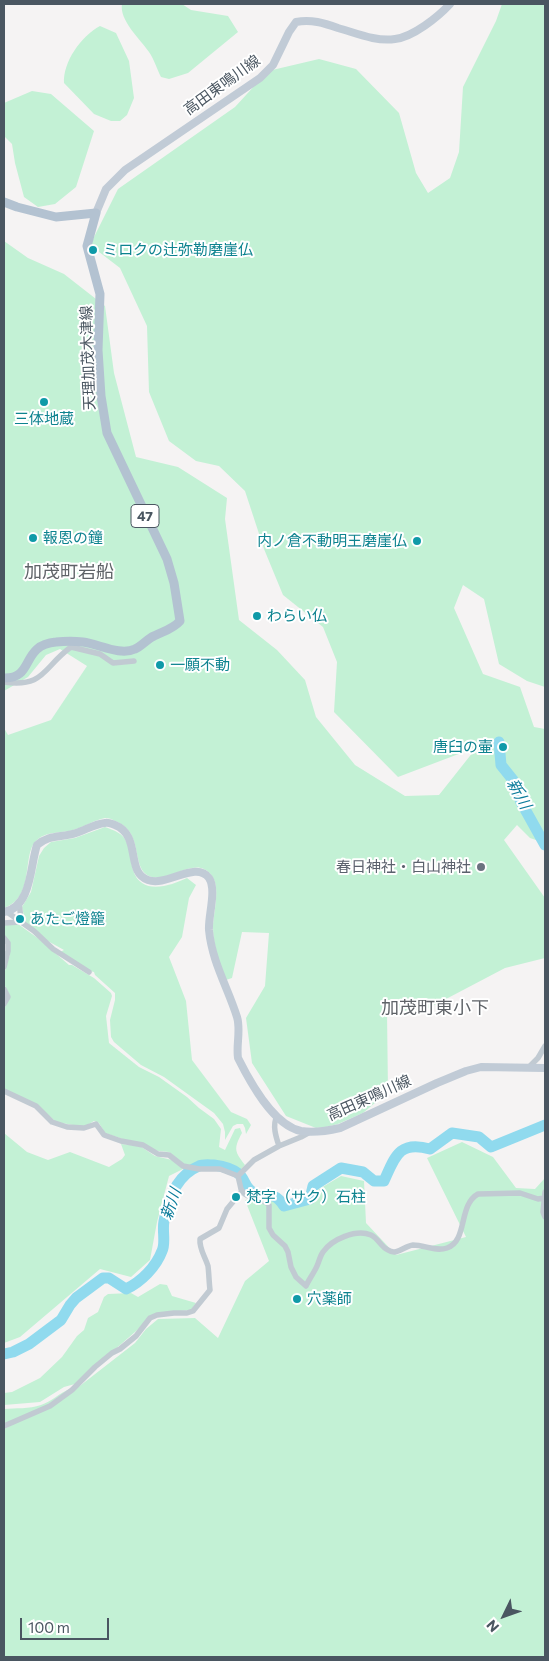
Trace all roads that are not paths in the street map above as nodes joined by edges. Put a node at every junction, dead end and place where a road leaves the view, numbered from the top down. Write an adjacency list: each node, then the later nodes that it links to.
1 (450, 4): 3 (main road, 高田東鳴川線)
2 (4, 202): 3 (main road)
3 (96, 213): 5 (main road, 天理加茂木津線 / 47)
4 (134, 661): 6 (street)
5 (4, 678)
6 (4, 682)
7 (19, 902): 8 (main road, 高田東鳴川線); 9 (street); 20 (main road, 高田東鳴川線)
8 (5, 912): 9 (street)
9 (19, 922): 10 (street); 13 (street)
10 (4, 923)
11 (4, 938): 12 (street)
12 (4, 967)
13 (89, 972)
14 (4, 989): 15 (street)
15 (4, 1004)
16 (545, 1046): 17 (street)
17 (528, 1068): 18 (main road, 高田東鳴川線); 21 (main road, 高田東鳴川線)
18 (545, 1068)
19 (4, 1091): 23 (street)
20 (276, 1116): 21 (main road, 高田東鳴川線); 22 (street)
21 (310, 1132): 22 (street)
22 (279, 1146): 23 (street)
23 (238, 1176): 24 (street)
24 (242, 1191): 25 (street); 27 (street)
25 (545, 1195): 26 (street)
26 (545, 1217)
27 (4, 1426)

